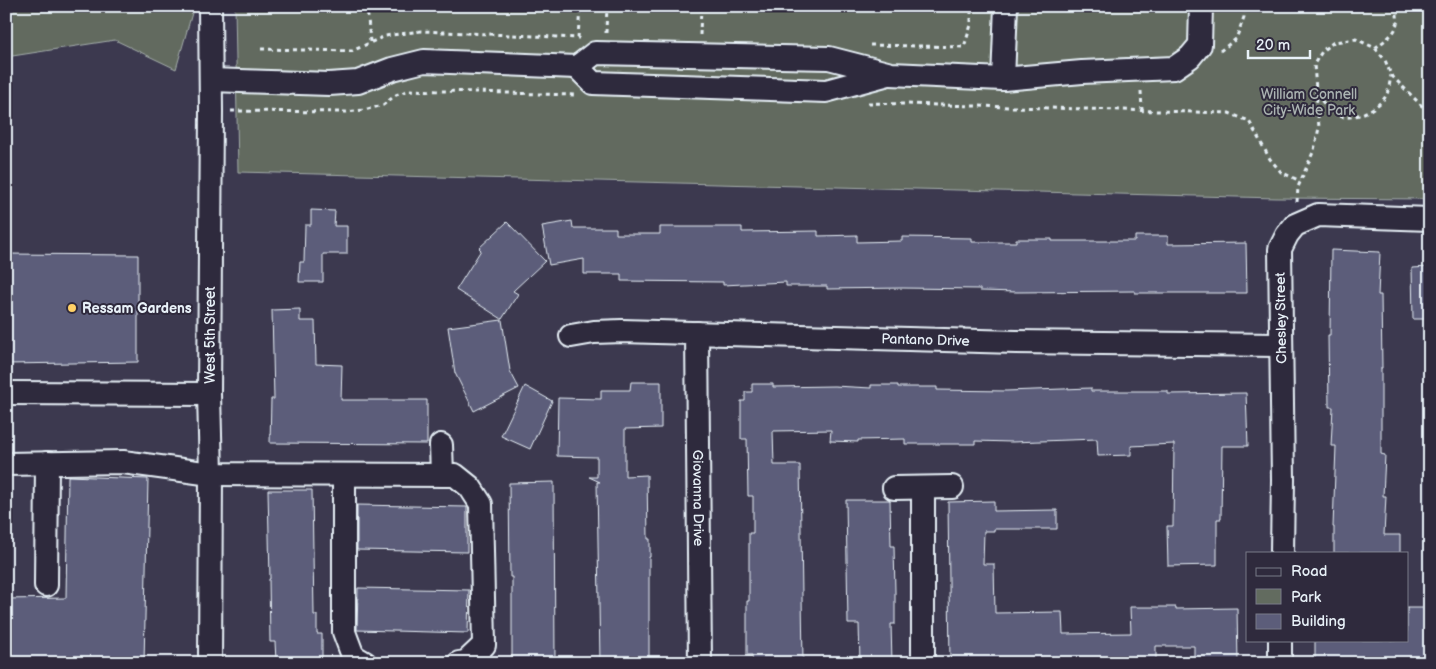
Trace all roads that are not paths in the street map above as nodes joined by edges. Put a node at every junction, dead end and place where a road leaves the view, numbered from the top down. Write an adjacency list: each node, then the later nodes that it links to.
1 (210, 6): 6 (street, West 5th Street)
2 (1006, 6): 7 (street)
3 (1201, 6): 7 (street)
4 (577, 67): 5 (street); 5 (street); 6 (street)
5 (891, 74): 7 (street)
6 (211, 80): 13 (street, West 5th Street)
7 (1003, 80)
8 (1430, 219): 11 (street, Chesley Street)
9 (696, 333): 10 (street, Pantano Drive); 11 (street, Pantano Drive); 29 (street, Giovanna Drive)
10 (571, 336)
11 (1281, 345): 23 (street, Chesley Street)
12 (6, 393): 13 (street)
13 (209, 394): 17 (street, West 5th Street)
14 (441, 445): 19 (street)
15 (47, 463): 16 (street); 17 (street); 24 (street)
16 (6, 464)
17 (211, 474): 18 (street); 26 (street, West 5th Street)
18 (344, 475): 19 (street); 27 (street)
19 (442, 475): 28 (street)
20 (952, 486): 22 (street)
21 (894, 488): 22 (street)
22 (923, 488): 30 (street)
23 (1282, 552)
24 (46, 585)
25 (1280, 642): 31 (street)
26 (210, 663)
27 (365, 663)
28 (459, 663)
29 (700, 663)
30 (923, 663)
31 (1280, 663)

